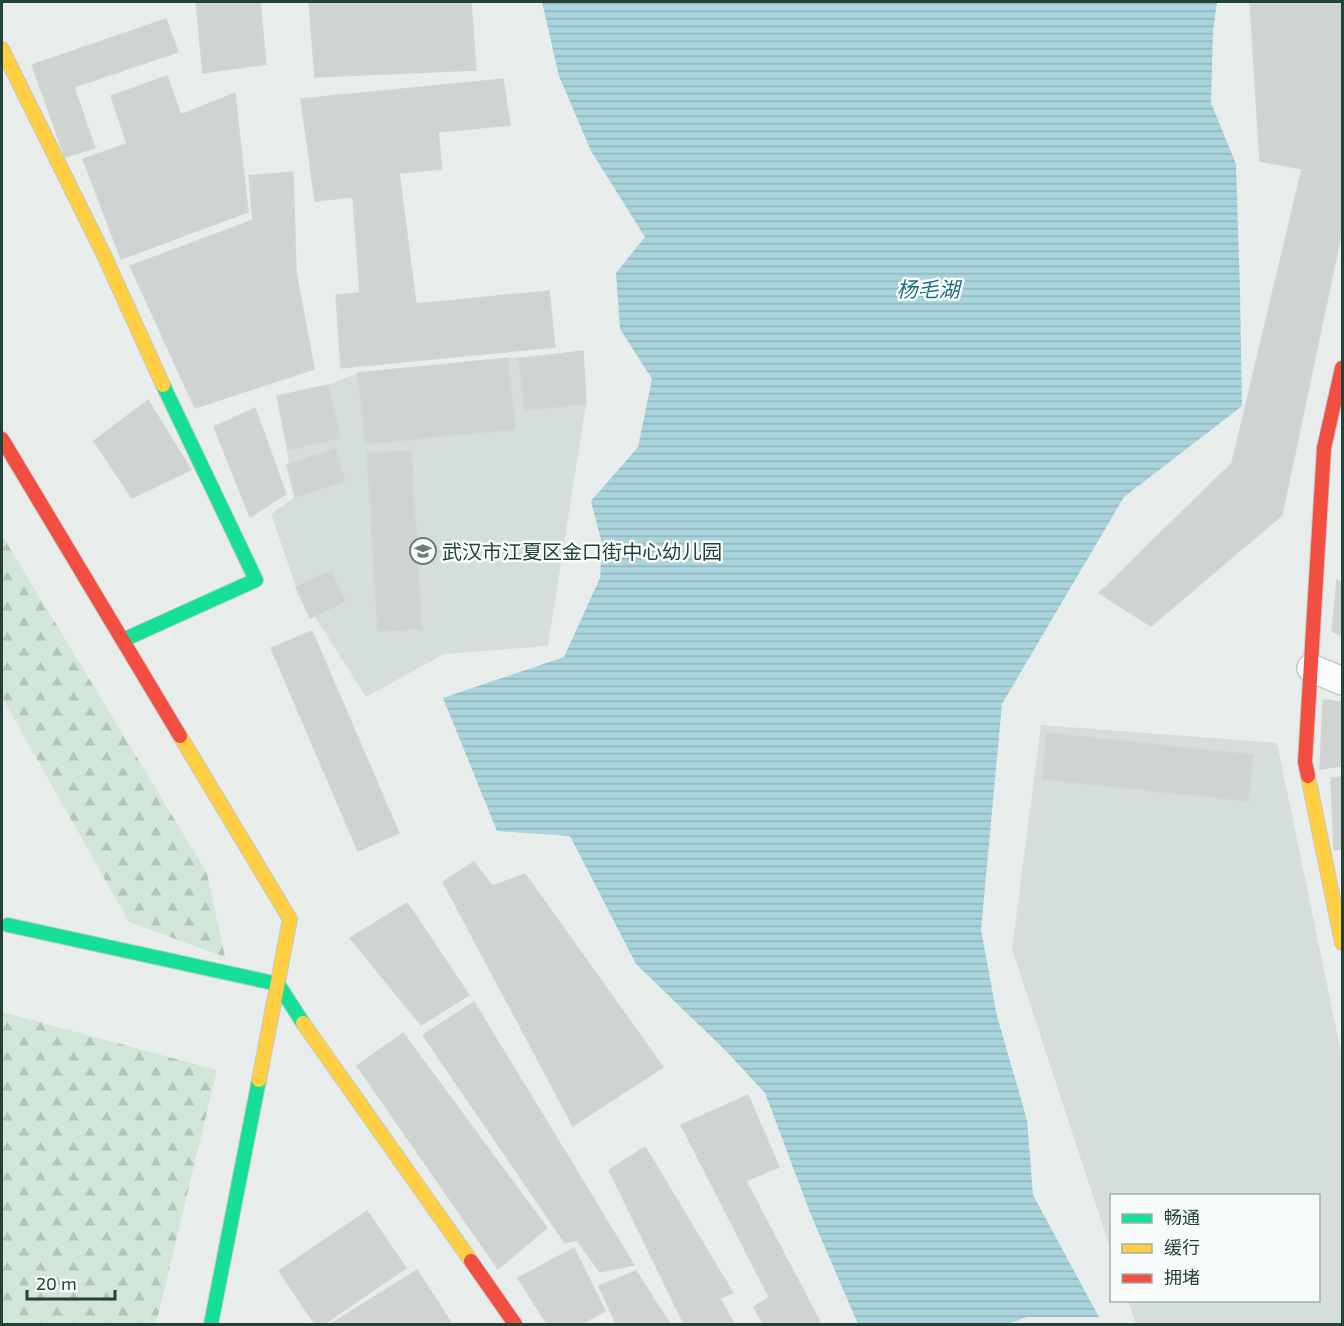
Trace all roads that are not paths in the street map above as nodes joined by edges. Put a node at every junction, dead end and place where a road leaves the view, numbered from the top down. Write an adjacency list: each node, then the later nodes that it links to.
1 (2, 49): 4 (street)
2 (1342, 369): 5 (street)
3 (2, 439): 4 (street)
4 (123, 639): 9 (street)
5 (1311, 668): 6 (street); 8 (street)
6 (1342, 681)
7 (8, 926): 9 (street)
8 (1342, 943)
9 (278, 984): 10 (street); 11 (street)
10 (211, 1324)
11 (515, 1324)

